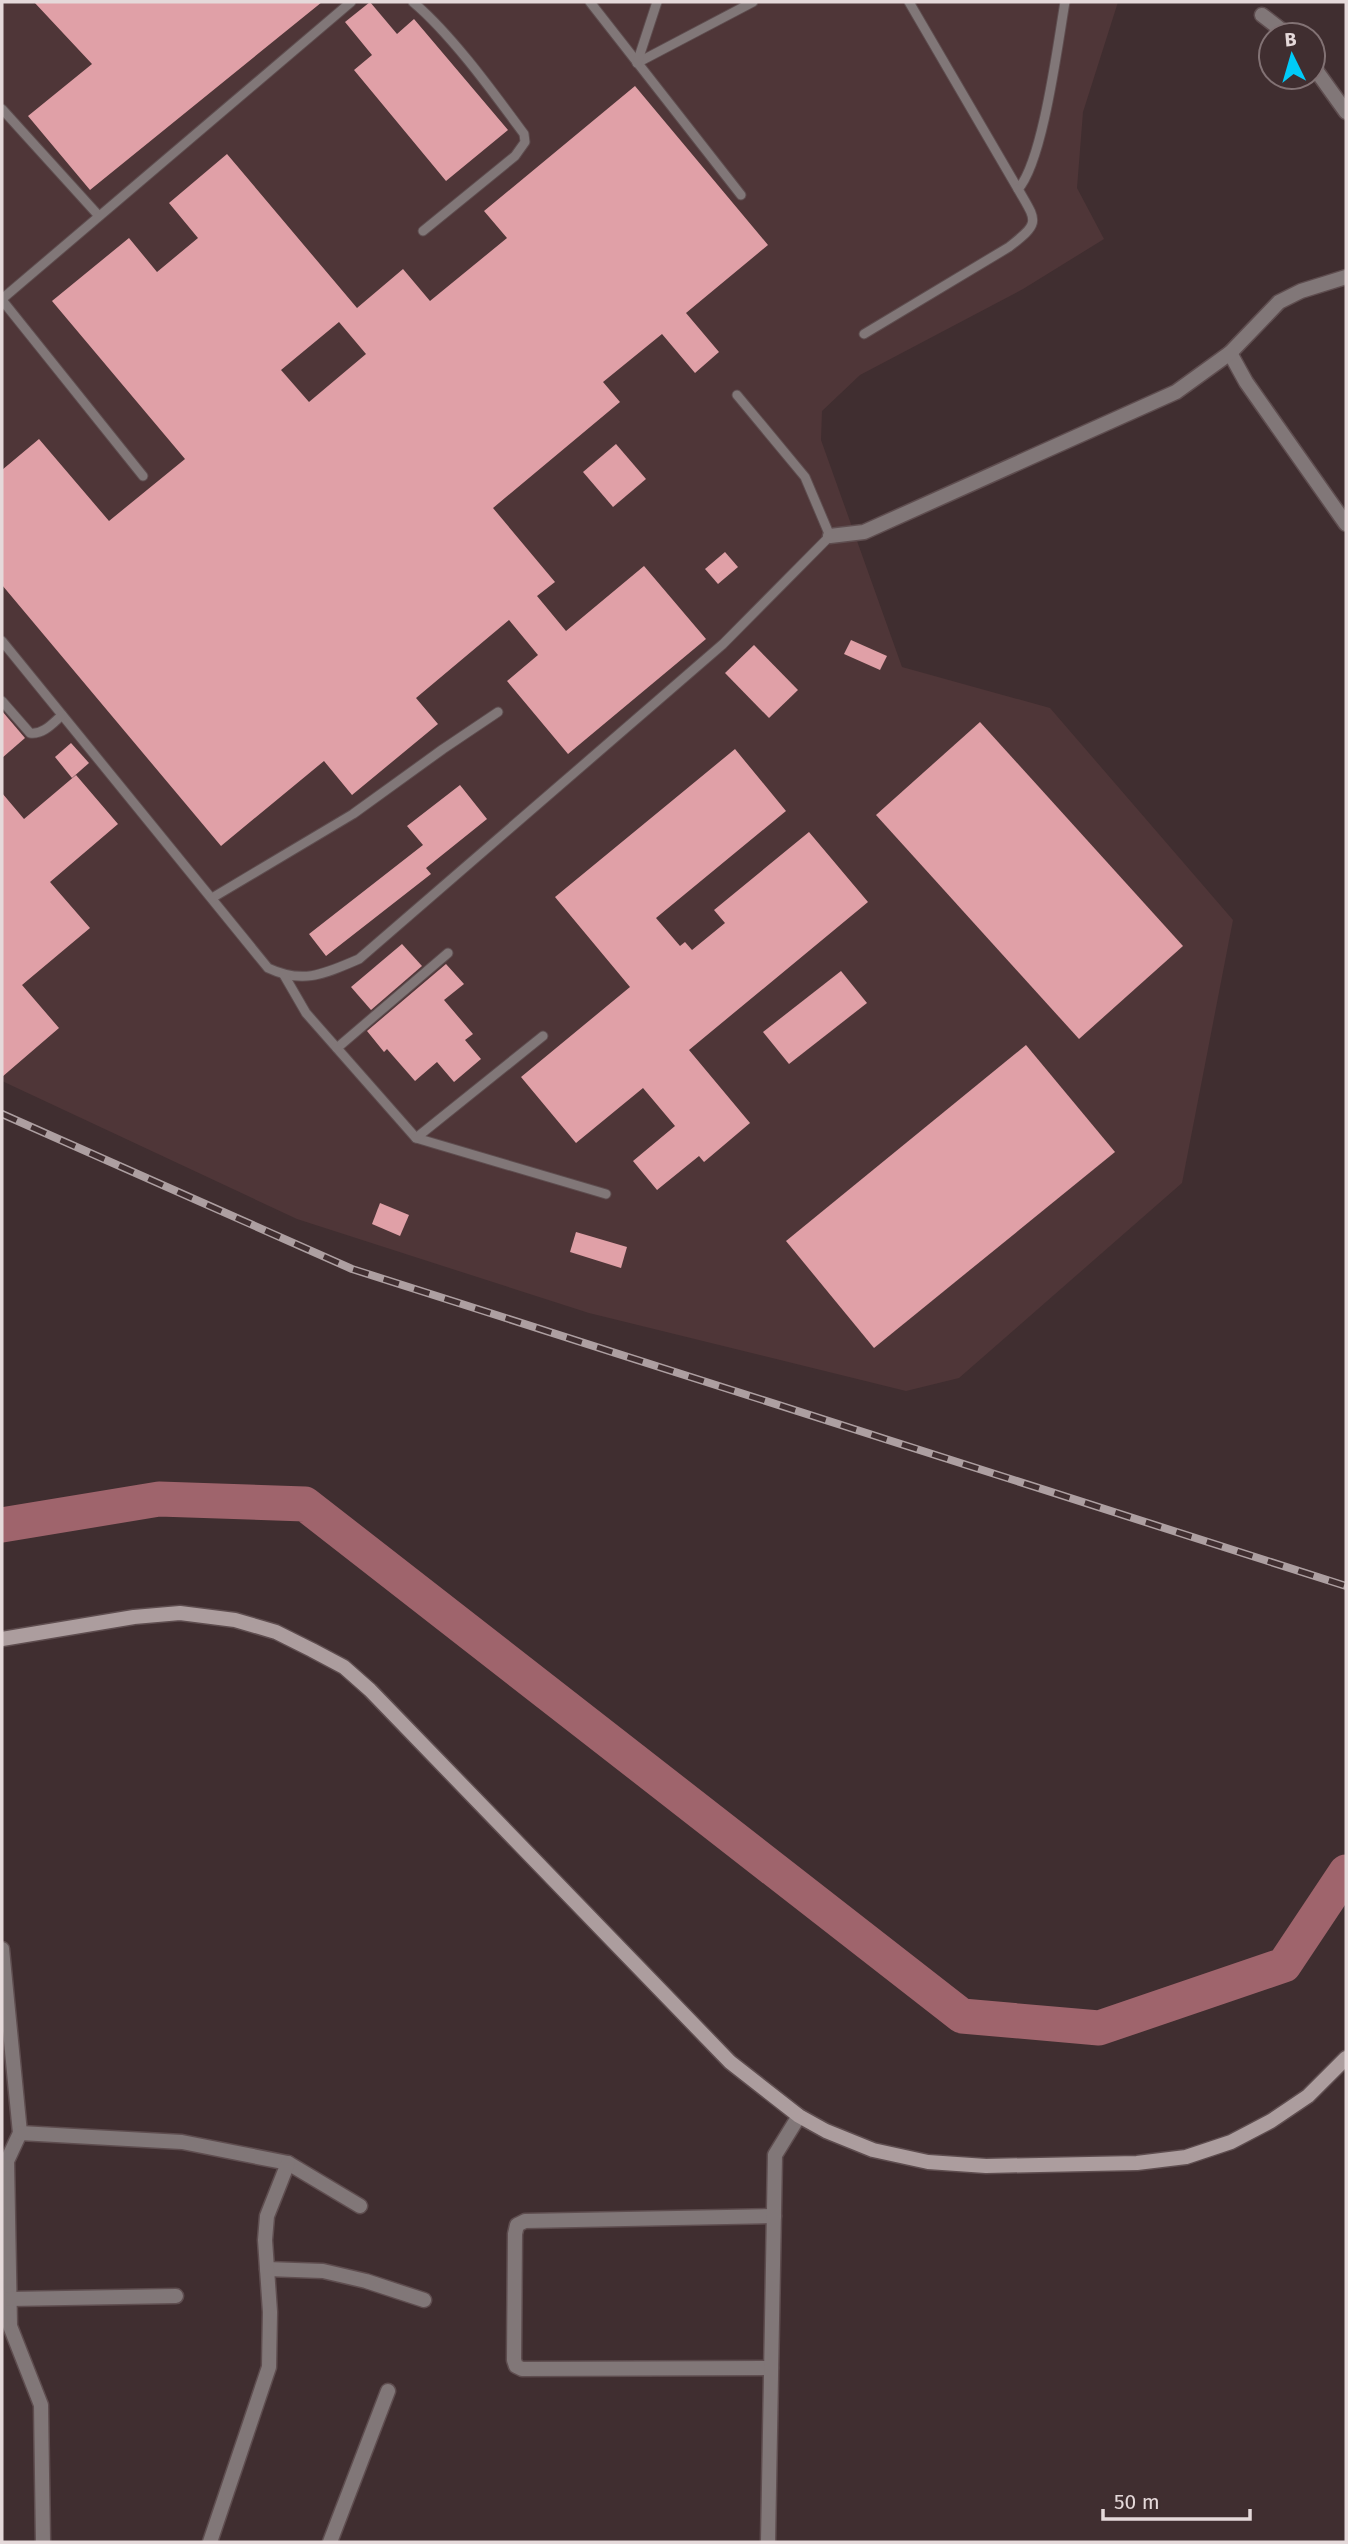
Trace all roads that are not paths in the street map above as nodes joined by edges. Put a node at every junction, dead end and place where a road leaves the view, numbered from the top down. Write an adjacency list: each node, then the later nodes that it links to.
1 (351, 2): 16 (lane)
2 (414, 2): 17 (lane)
3 (590, 2): 10 (lane)
4 (657, 2): 10 (lane)
5 (753, 2): 10 (lane)
6 (909, 2): 14 (lane)
7 (1065, 2): 14 (lane)
8 (1262, 15): 9 (street)
9 (1270, 21)
10 (637, 63): 15 (lane)
11 (1327, 86): 13 (street)
12 (2, 109): 16 (lane)
13 (1346, 112)
14 (1018, 189): 20 (lane)
15 (741, 195)
16 (99, 216): 19 (lane)
17 (423, 231)
18 (1346, 277): 21 (street)
19 (2, 300): 23 (lane)
20 (864, 334)
21 (1230, 353): 24 (street); 25 (street)
22 (737, 395): 25 (lane)
23 (143, 476)
24 (1346, 524)
25 (830, 537): 32 (lane)
26 (2, 641): 29 (lane)
27 (2, 701): 29 (lane)
28 (498, 712): 30 (lane)
29 (62, 715): 30 (lane)
30 (212, 898): 32 (lane)
31 (448, 953): 34 (lane)
32 (284, 975): 34 (lane)
33 (543, 1036): 35 (lane)
34 (337, 1048): 35 (lane)
35 (416, 1138): 36 (lane)
36 (606, 1194)
37 (2, 1639): 41 (street)
38 (2, 1949): 39 (street)
39 (3, 1980): 42 (street)
40 (1346, 2058): 41 (street)
41 (799, 2116): 47 (street)
42 (20, 2133): 43 (street); 44 (street)
43 (6, 2152): 46 (street)
44 (288, 2163): 45 (street); 48 (street)
45 (360, 2206)
46 (5, 2216): 50 (street)
47 (774, 2216): 52 (street); 52 (street)
48 (267, 2269): 51 (street); 55 (street)
49 (176, 2296): 50 (street)
50 (10, 2299): 54 (street)
51 (424, 2300)
52 (771, 2368): 57 (street)
53 (388, 2391): 56 (street)
54 (43, 2542)
55 (210, 2542)
56 (330, 2542)
57 (768, 2542)

